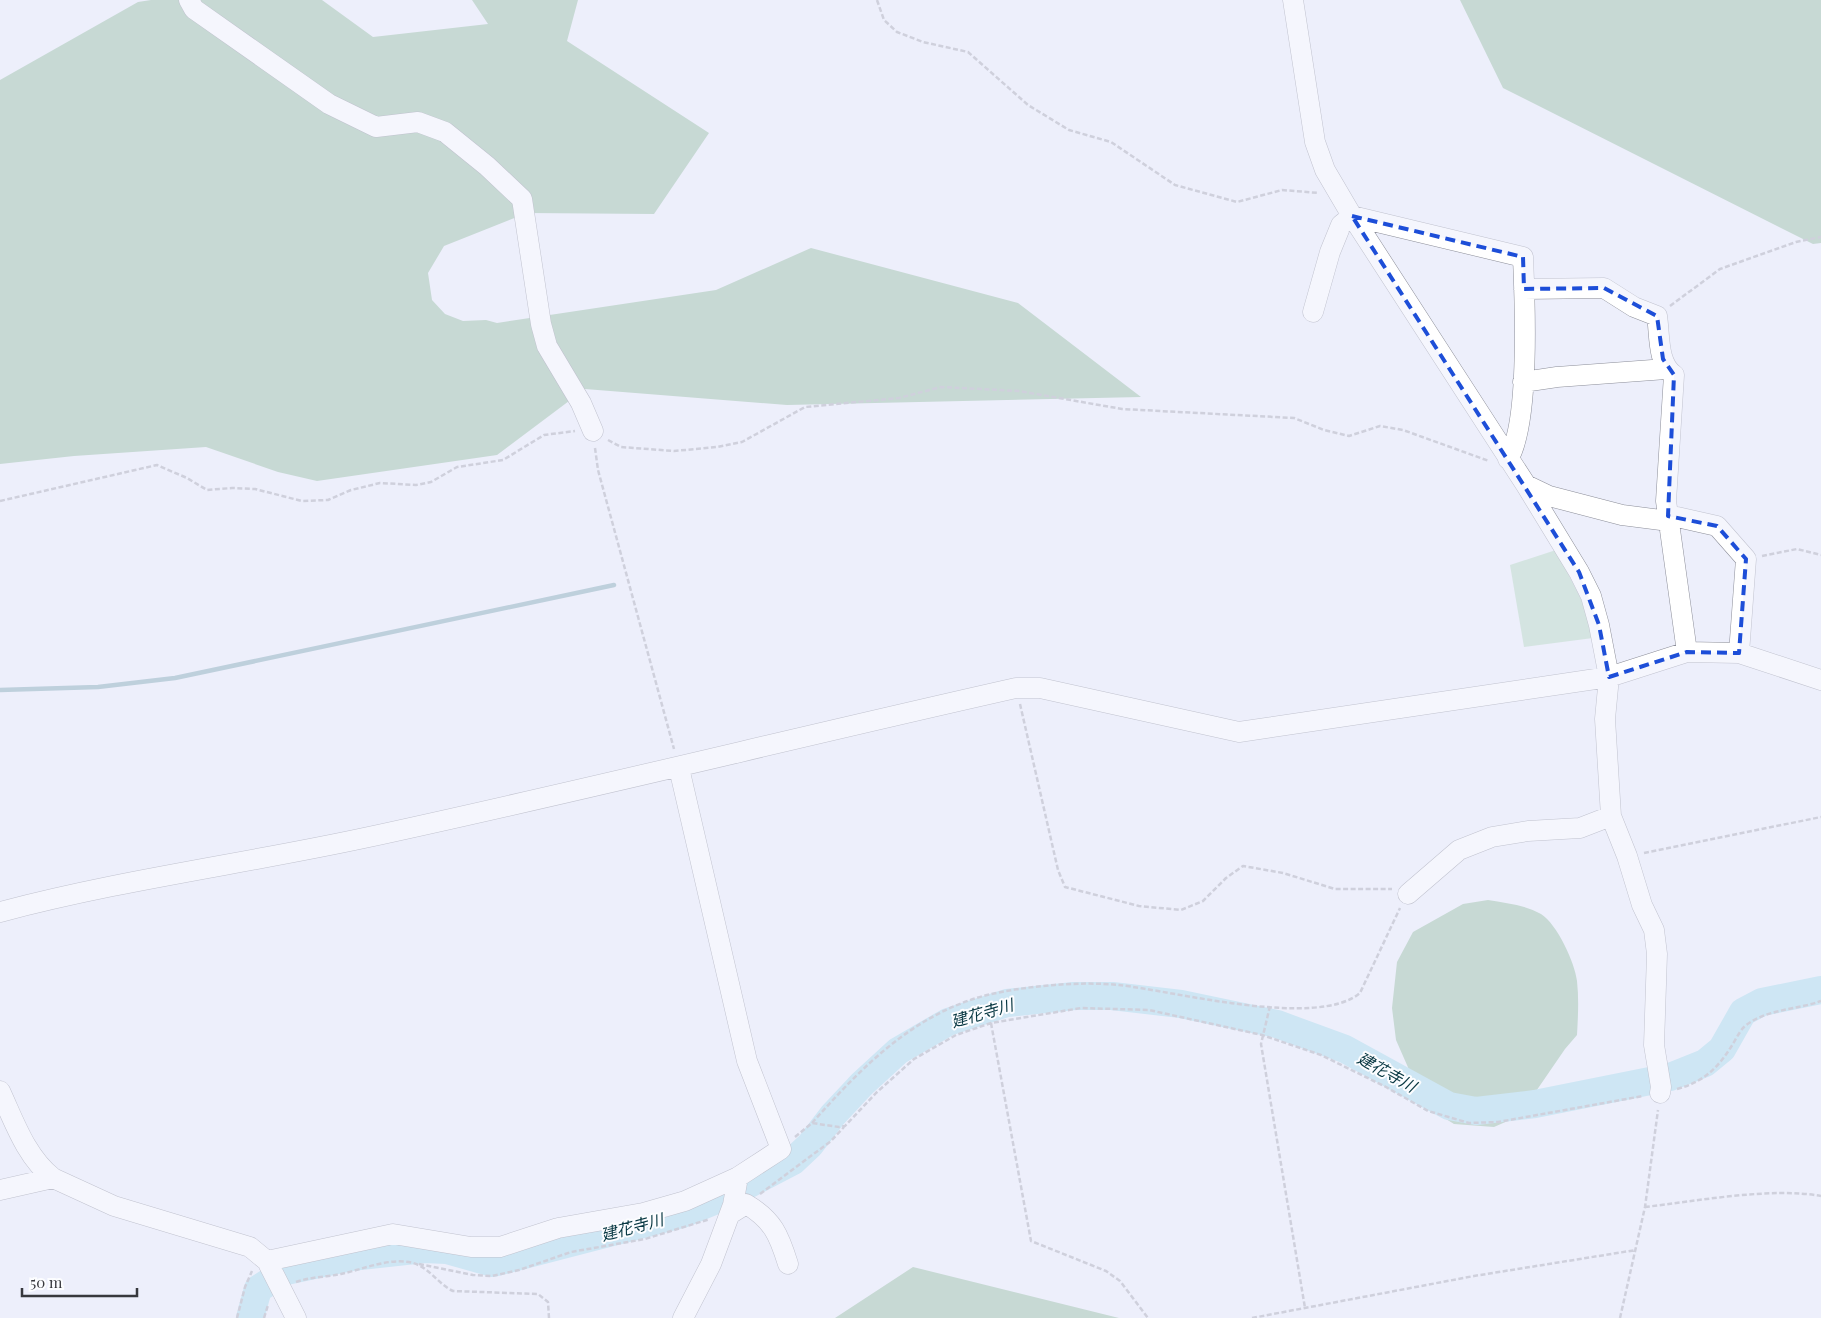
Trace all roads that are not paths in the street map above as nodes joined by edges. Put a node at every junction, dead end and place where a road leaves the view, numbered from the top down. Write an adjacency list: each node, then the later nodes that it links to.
1 (188, 0): 8 (street)
2 (1293, 0): 3 (street)
3 (1352, 216): 4 (street); 5 (street); 9 (street)
4 (1524, 289): 6 (street); 7 (street)
5 (1313, 312)
6 (1666, 369): 7 (street); 11 (street)
7 (1523, 382): 9 (street)
8 (593, 431)
9 (1508, 459): 10 (street)
10 (1526, 485): 11 (street); 14 (street)
11 (1669, 521): 12 (street); 13 (street)
12 (1687, 652): 13 (street); 14 (street)
13 (1739, 654): 15 (street)
14 (1608, 677): 16 (street); 17 (street)
15 (1821, 680)
16 (679, 768): 19 (street); 23 (street)
17 (1611, 816): 18 (street); 20 (street)
18 (1408, 894)
19 (0, 912)
20 (1659, 1084)
21 (0, 1091): 22 (street)
22 (53, 1178): 24 (street); 26 (street)
23 (738, 1180): 25 (street); 26 (street)
24 (0, 1190)
25 (736, 1208): 27 (street); 29 (street)
26 (268, 1263): 28 (street)
27 (788, 1264)
28 (296, 1318)
29 (683, 1318)

